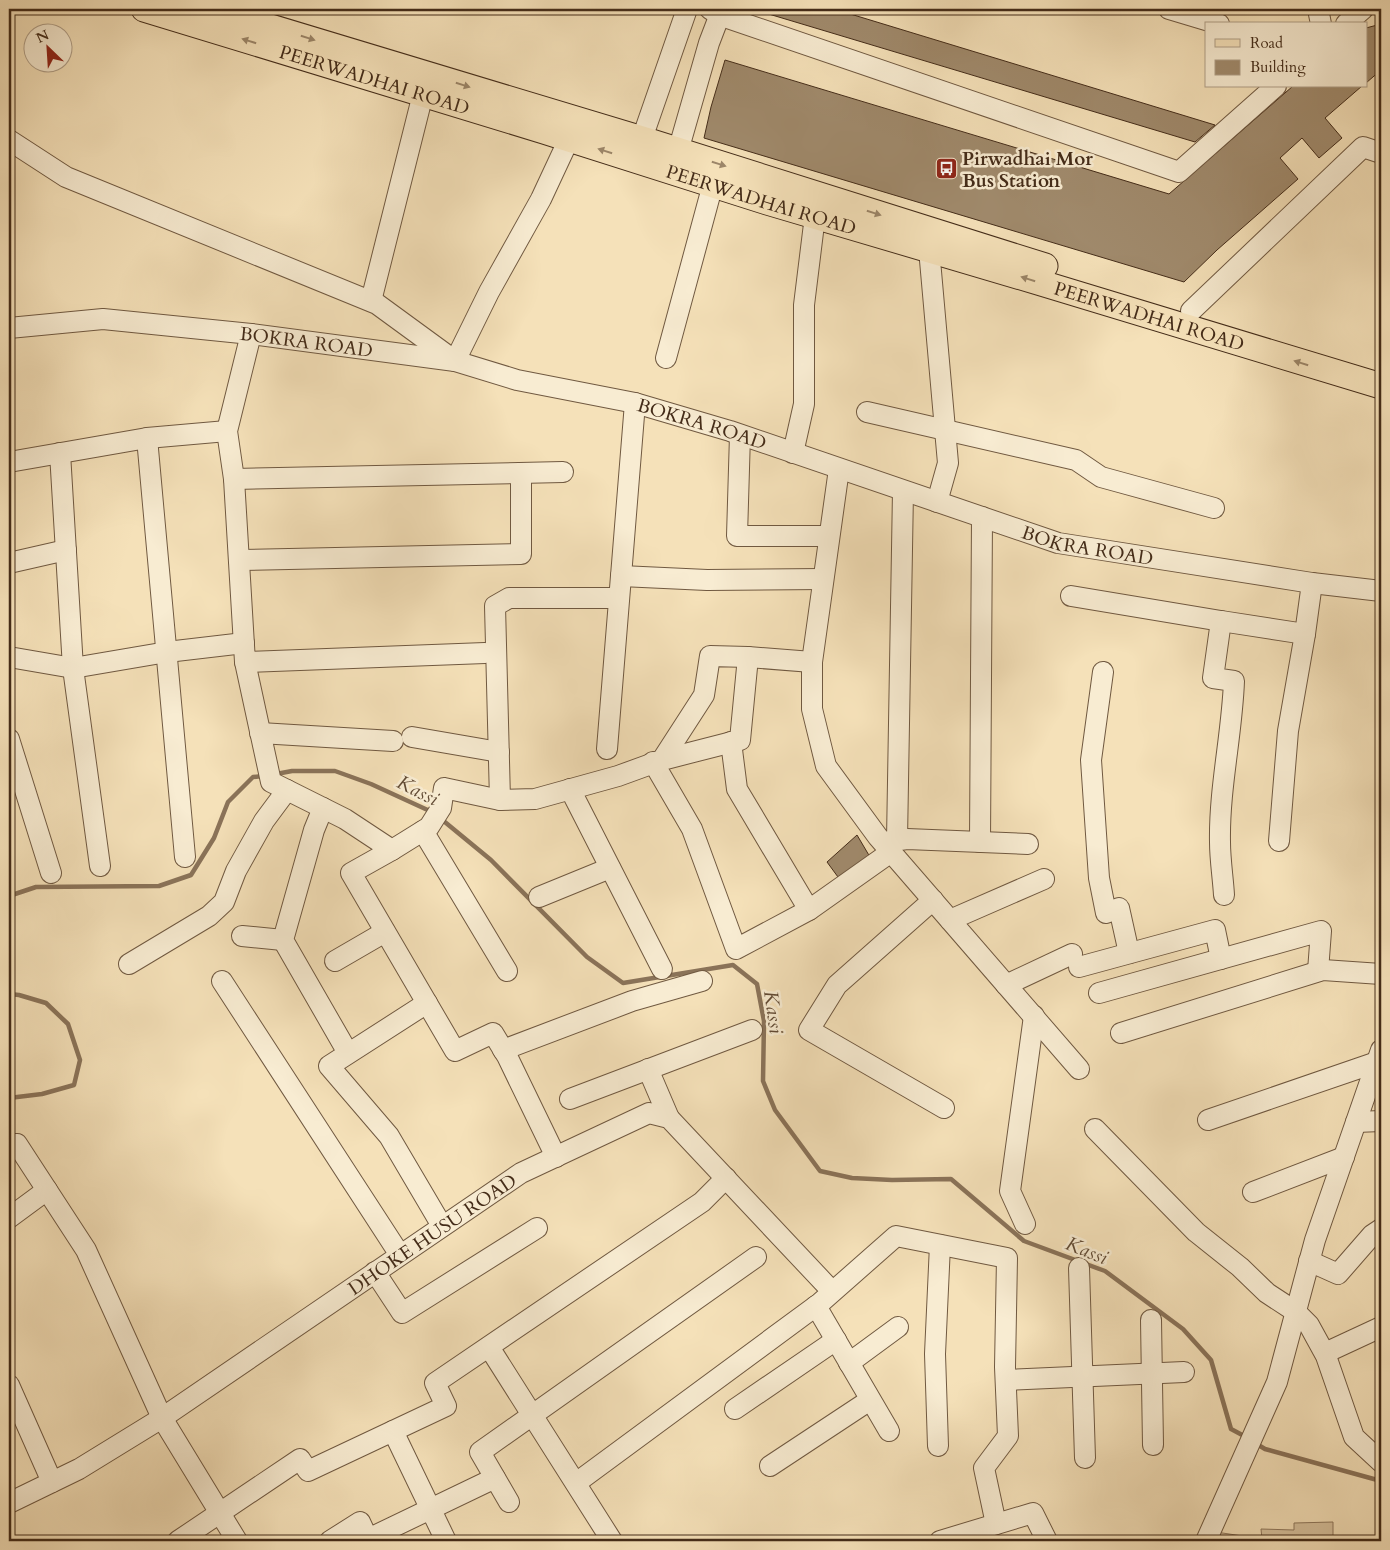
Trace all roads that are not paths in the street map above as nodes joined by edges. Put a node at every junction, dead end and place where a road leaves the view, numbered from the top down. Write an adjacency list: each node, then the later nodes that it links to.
1 (144, 9): 12 (main road, PEERWADHAI ROAD, one-way to 1)
2 (211, 9): 15 (main road, one-way to 15)
3 (687, 9): 15 (street)
4 (1169, 9): 8 (street)
5 (1318, 9): 9 (street)
6 (1363, 9): 10 (street)
7 (717, 11): 11 (street); 17 (street)
8 (1212, 22)
9 (1321, 22)
10 (1348, 22)
11 (1274, 88)
12 (423, 94): 13 (main road, PEERWADHAI ROAD); 21 (street)
13 (569, 139): 15 (main road, PEERWADHAI ROAD, one-way to 13); 26 (street)
14 (9, 140): 21 (street)
15 (639, 150): 17 (main road, PEERWADHAI ROAD)
16 (1381, 153): 22 (street)
17 (675, 162): 18 (main road, PEERWADHAI ROAD); 22 (main road, one-way to 22)
18 (713, 184): 19 (main road, PEERWADHAI ROAD); 25 (street)
19 (815, 216): 20 (main road, PEERWADHAI ROAD); 36 (street)
20 (929, 250): 28 (main road, PEERWADHAI ROAD, one-way to 20); 31 (street)
21 (371, 301): 26 (street)
22 (1191, 311): 27 (main road)
23 (9, 328): 24 (street, BOKRA ROAD)
24 (251, 334): 26 (street, BOKRA ROAD); 32 (street)
25 (666, 358)
26 (455, 361): 29 (street, BOKRA ROAD)
27 (1381, 370)
28 (1381, 386)
29 (635, 403): 33 (street, BOKRA ROAD); 50 (street)
30 (867, 412): 31 (street)
31 (945, 429): 43 (street); 44 (street)
32 (228, 431): 34 (street); 41 (street)
33 (740, 435): 36 (street, BOKRA ROAD); 46 (street)
34 (147, 438): 35 (street); 58 (street)
35 (60, 453): 37 (street); 47 (street)
36 (792, 453): 38 (street, BOKRA ROAD)
37 (9, 462)
38 (839, 468): 42 (street, BOKRA ROAD); 46 (street)
39 (563, 472): 40 (street)
40 (521, 473): 41 (street); 48 (street)
41 (234, 479): 48 (street)
42 (903, 491): 43 (street, BOKRA ROAD); 80 (street)
43 (937, 502): 45 (street, BOKRA ROAD)
44 (1214, 508)
45 (982, 517): 52 (street, BOKRA ROAD); 78 (street)
46 (829, 536): 51 (street)
47 (66, 550): 49 (street); 64 (street)
48 (239, 560): 59 (street)
49 (9, 563)
50 (621, 576): 51 (street); 55 (street)
51 (823, 579): 63 (street)
52 (1312, 583): 53 (street, BOKRA ROAD); 57 (street)
53 (1381, 591)
54 (1071, 596): 56 (street)
55 (619, 598): 69 (street); 70 (street)
56 (1221, 622): 57 (street); 87 (street)
57 (1305, 634): 77 (street)
58 (167, 652): 59 (street); 64 (street); 82 (street)
59 (245, 653): 60 (street); 66 (street)
60 (485, 653)
61 (9, 656): 64 (street)
62 (748, 657): 63 (street); 68 (street); 71 (street)
63 (812, 662): 80 (street)
64 (73, 668): 83 (street)
65 (1103, 672): 95 (street)
66 (260, 734): 70 (street); 73 (street)
67 (9, 739): 85 (street)
68 (731, 742): 71 (street); 90 (street)
69 (607, 749)
70 (499, 752): 74 (street)
71 (657, 761): 72 (street); 90 (street)
72 (570, 789): 74 (street); 84 (street)
73 (287, 790): 75 (street); 98 (street)
74 (500, 800): 76 (street)
75 (323, 808): 81 (street); 94 (street)
76 (423, 830): 81 (street); 100 (street)
77 (1279, 841)
78 (980, 842): 79 (street); 80 (street)
79 (1028, 844)
80 (890, 845): 89 (street); 90 (street)
81 (392, 850): 92 (street)
82 (185, 857)
83 (100, 866)
84 (610, 868): 88 (street); 99 (street)
85 (51, 873)
86 (1044, 879): 91 (street)
87 (1224, 896)
88 (538, 897)
89 (933, 900): 91 (street); 117 (street)
90 (809, 910)
91 (950, 920): 105 (street)
92 (385, 932): 97 (street); 107 (street)
93 (242, 936): 94 (street)
94 (283, 940): 112 (street)
95 (1129, 953): 96 (street); 105 (street)
96 (1222, 959): 101 (street); 106 (street)
97 (335, 961)
98 (129, 964)
99 (662, 969)
100 (506, 971)
101 (1318, 971): 102 (street); 110 (street)
102 (1381, 974)
103 (222, 981): 135 (street)
104 (702, 981): 111 (street)
105 (1006, 985): 108 (street)
106 (1099, 993)
107 (426, 1003): 111 (street); 112 (street)
108 (1034, 1016): 114 (street); 130 (street)
109 (752, 1030): 115 (street)
110 (1120, 1032)
111 (503, 1050): 124 (street)
112 (348, 1053): 131 (street)
113 (1379, 1056): 119 (street); 121 (street)
114 (1079, 1069)
115 (648, 1070): 116 (street); 118 (street)
116 (570, 1100)
117 (944, 1108)
118 (669, 1118): 124 (street, DHOKE HUSU ROAD); 126 (street)
119 (1208, 1120)
120 (1381, 1121): 121 (street)
121 (1356, 1122): 125 (street)
122 (1095, 1129): 142 (street)
123 (9, 1145): 127 (street)
124 (556, 1157): 131 (street, DHOKE HUSU ROAD)
125 (1344, 1157): 128 (street); 137 (street)
126 (726, 1178): 140 (street); 147 (street)
127 (47, 1190): 129 (street); 158 (street)
128 (1253, 1192)
129 (9, 1218)
130 (1025, 1224)
131 (442, 1226): 135 (street, DHOKE HUSU ROAD)
132 (537, 1228): 139 (street)
133 (1381, 1229): 137 (street)
134 (940, 1245): 141 (street); 153 (street); 162 (street)
135 (400, 1255): 139 (street, DHOKE HUSU ROAD)
136 (756, 1257): 157 (street)
137 (1309, 1261): 142 (street)
138 (1079, 1268): 152 (street)
139 (375, 1272): 158 (street, DHOKE HUSU ROAD)
140 (828, 1288)
141 (816, 1306): 146 (street); 168 (street)
142 (1296, 1312): 148 (street); 181 (street)
143 (1151, 1320): 151 (street)
144 (898, 1327): 149 (street)
145 (1381, 1327): 148 (street)
146 (836, 1340): 149 (street); 156 (street)
147 (489, 1347): 157 (street); 159 (street)
148 (1324, 1353): 164 (street)
149 (849, 1363): 155 (street)
150 (1184, 1372): 151 (street)
151 (1152, 1373): 152 (street); 161 (street)
152 (1083, 1377): 153 (street); 163 (street)
153 (1006, 1380): 173 (street)
154 (9, 1385): 167 (street)
155 (870, 1400): 160 (street); 165 (street)
156 (734, 1409)
157 (532, 1415): 166 (street); 168 (street)
158 (162, 1418): 167 (street, DHOKE HUSU ROAD); 172 (street)
159 (393, 1431): 171 (street); 172 (street)
160 (889, 1432)
161 (1153, 1445)
162 (938, 1446)
163 (1085, 1458)
164 (1381, 1462)
165 (770, 1466)
166 (495, 1478): 170 (street); 171 (street)
167 (52, 1482): 169 (street, DHOKE HUSU ROAD)
168 (576, 1483): 178 (street)
169 (9, 1502)
170 (509, 1502)
171 (430, 1509): 176 (street); 177 (street)
172 (220, 1512): 174 (street); 175 (street)
173 (996, 1524): 179 (street); 180 (street)
174 (178, 1541)
175 (237, 1541)
176 (330, 1541)
177 (446, 1541)
178 (612, 1541)
179 (940, 1541)
180 (1047, 1541)
181 (1206, 1541)

